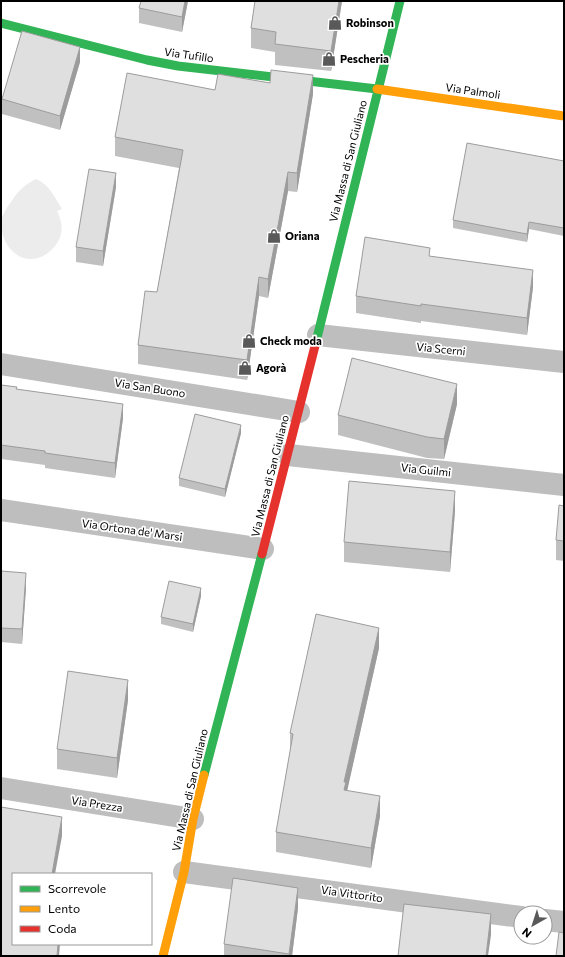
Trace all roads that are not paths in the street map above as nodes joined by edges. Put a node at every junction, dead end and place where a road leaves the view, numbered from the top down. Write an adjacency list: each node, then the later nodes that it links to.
1 (400, 1): 3 (street, Via Massa di San Giuliano)
2 (1, 23): 3 (street, Via Tufillo)
3 (378, 89): 4 (street, Via Palmoli); 5 (street, Via Massa di San Giuliano)
4 (564, 116)
5 (318, 335): 6 (street, Via Scerni); 8 (street, Via Massa di San Giuliano)
6 (564, 362)
7 (1, 364): 8 (street, Via San Buono)
8 (299, 412): 9 (street, Via Massa di San Giuliano)
9 (288, 455): 10 (street, Via Guilmi); 12 (street, Via Massa di San Giuliano)
10 (564, 485)
11 (1, 510): 12 (street, Via Ortona de' Marsi)
12 (264, 549): 14 (street, Via Massa di San Giuliano)
13 (1, 788): 14 (street, Via Prezza)
14 (194, 819): 15 (street, Via Massa di San Giuliano)
15 (184, 872): 16 (street, Via Vittorito); 19 (street, Via Massa di San Giuliano)
16 (513, 916)
17 (553, 921): 18 (street)
18 (564, 922)
19 (163, 956)

